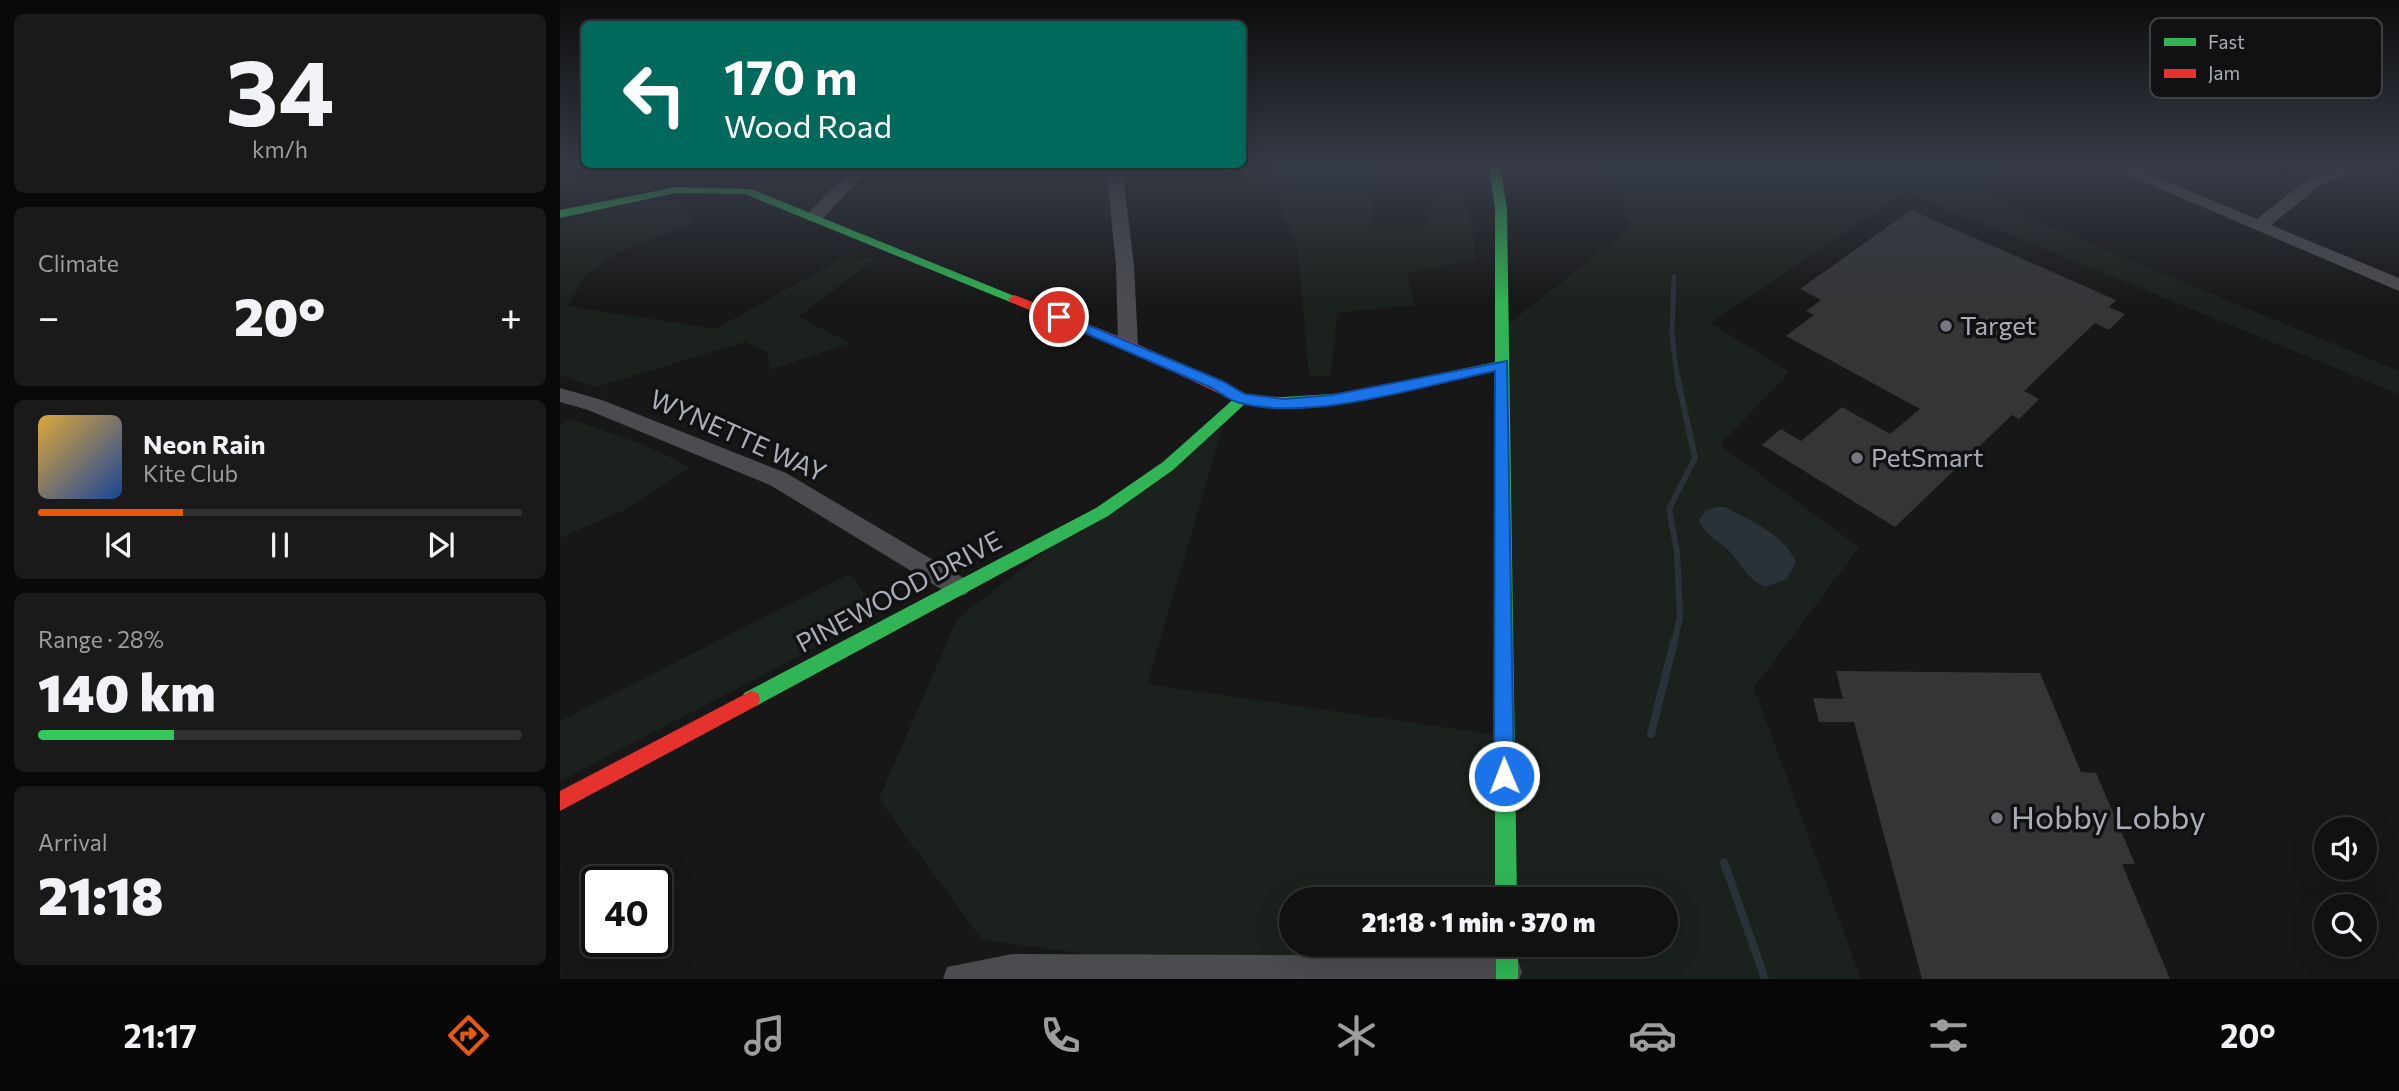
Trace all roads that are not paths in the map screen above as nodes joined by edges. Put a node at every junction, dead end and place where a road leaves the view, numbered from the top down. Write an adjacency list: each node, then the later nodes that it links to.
1 (803, 213): 7 (street)
2 (818, 213): 7 (street)
3 (1119, 213): 10 (street)
4 (1501, 213): 11 (street)
5 (2224, 213): 8 (street)
6 (2276, 213): 8 (street)
7 (814, 217): 10 (street)
8 (2258, 227): 9 (street)
9 (2399, 285)
10 (1128, 345): 13 (street)
11 (1502, 365): 13 (street); 16 (street)
12 (560, 396): 14 (street, WYNETTE WAY)
13 (1242, 399): 14 (street, PINEWOOD DRIVE)
14 (958, 587): 15 (street, PINEWOOD DRIVE)
15 (560, 801)
16 (1506, 887)
17 (1507, 965): 18 (street)
18 (960, 979)

